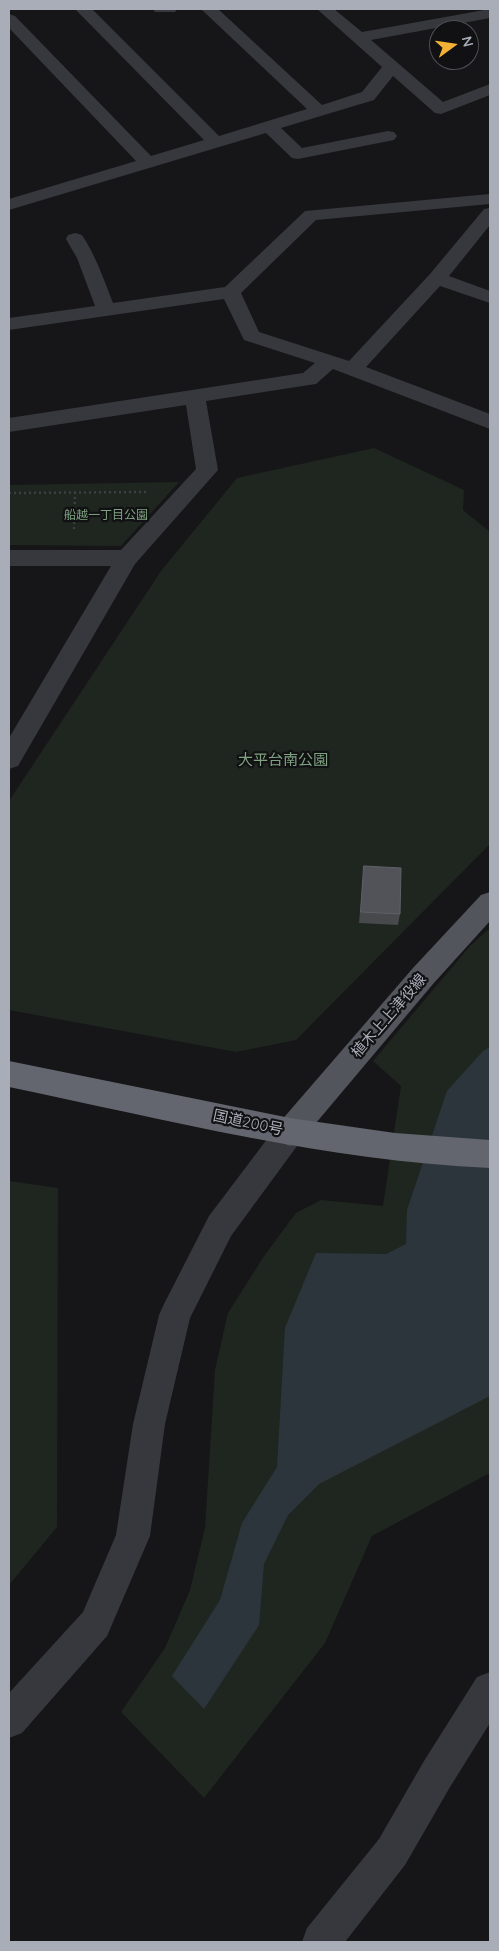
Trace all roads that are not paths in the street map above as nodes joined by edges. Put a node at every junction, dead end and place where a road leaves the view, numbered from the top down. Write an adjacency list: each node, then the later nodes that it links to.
1 (18, 9): 8 (street)
2 (82, 9): 15 (street)
3 (161, 9): 4 (street)
4 (169, 9)
5 (209, 9): 12 (street)
6 (325, 9): 9 (street)
7 (490, 13): 9 (street)
8 (9, 19): 16 (street)
9 (358, 38): 10 (street)
10 (391, 67): 11 (street); 12 (street)
11 (490, 89)
12 (319, 111): 13 (street)
13 (269, 126): 14 (street); 15 (street)
14 (388, 136)
15 (215, 142): 16 (street)
16 (147, 162): 18 (street)
17 (490, 199): 22 (street)
18 (12, 200)
19 (490, 214): 21 (street)
20 (75, 240): 24 (street)
21 (437, 278): 23 (street); 27 (street)
22 (231, 292): 24 (street); 26 (street)
23 (490, 297)
24 (106, 309): 25 (street)
25 (9, 324)
26 (328, 363): 27 (street); 28 (street)
27 (353, 369): 29 (street)
28 (195, 398): 30 (street); 32 (street)
29 (490, 422)
30 (9, 425)
31 (9, 558): 32 (street)
32 (127, 558): 33 (street)
33 (9, 759)
34 (490, 903): 36 (main road, 植木上上津役線)
35 (9, 1074): 36 (highway, 国道200号)
36 (290, 1132): 37 (highway, 国道200号); 39 (street)
37 (490, 1154)
38 (490, 1690): 40 (street)
39 (9, 1720)
40 (321, 1942)

